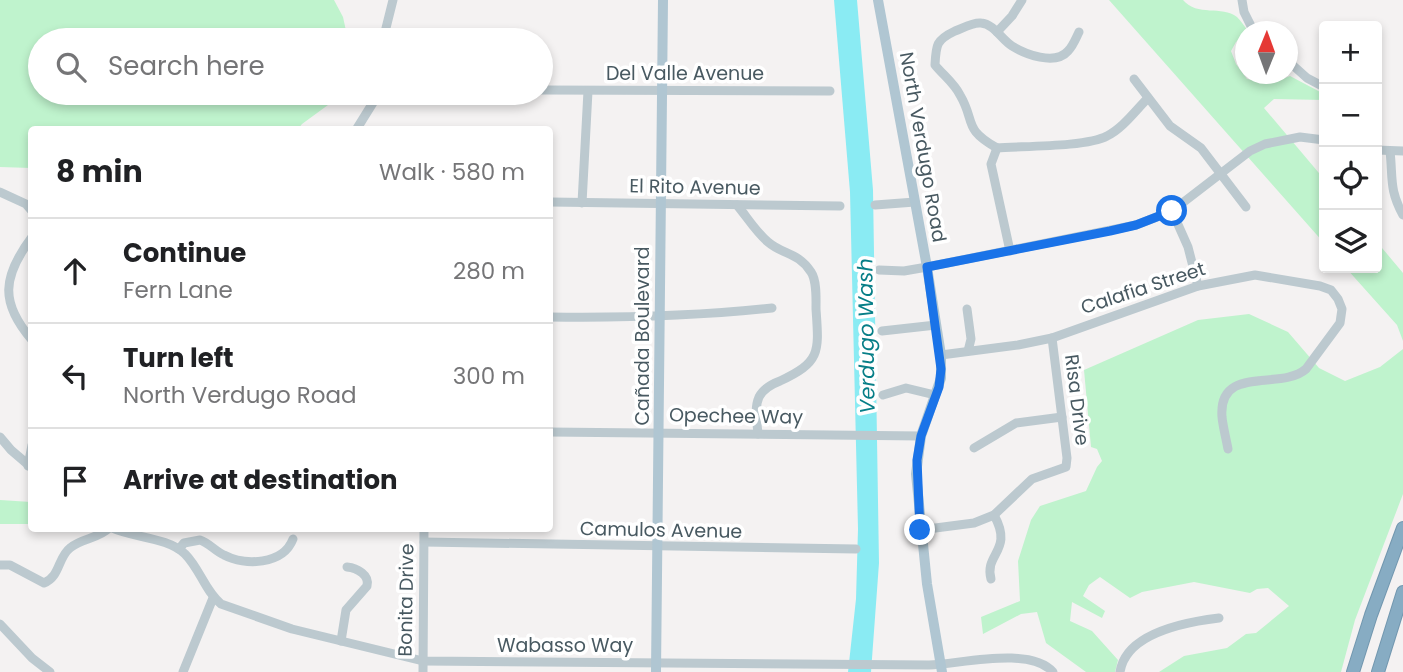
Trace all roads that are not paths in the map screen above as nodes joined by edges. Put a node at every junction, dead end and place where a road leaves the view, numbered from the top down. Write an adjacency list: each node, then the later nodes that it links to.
1 (393, 0): 7 (street)
2 (663, 0): 13 (main road, Cañada Boulevard)
3 (878, 0): 28 (main road, North Verdugo Road)
4 (1022, 0): 8 (street)
5 (1242, 0): 6 (street)
6 (1248, 21)
7 (386, 28)
8 (996, 32): 9 (street); 21 (street)
9 (1079, 32)
10 (1298, 70): 12 (street)
11 (1134, 79): 17 (street)
12 (1319, 84)
13 (661, 89): 15 (street, Del Valle Avenue); 16 (street, Del Valle Avenue); 30 (main road, Cañada Boulevard)
14 (553, 90): 15 (street, Del Valle Avenue)
15 (588, 91): 29 (street)
16 (830, 91)
17 (1148, 99): 21 (street); 25 (street)
18 (374, 105): 19 (street)
19 (359, 126)
20 (1319, 139): 25 (street)
21 (997, 148): 39 (street)
22 (1382, 150): 23 (street)
23 (1390, 151): 24 (street); 37 (street)
24 (1403, 151)
25 (1221, 175): 35 (street); 36 (street)
26 (0, 192): 33 (street)
27 (553, 202): 29 (street, El Rito Avenue)
28 (915, 202): 32 (street); 40 (main road, North Verdugo Road)
29 (582, 203): 30 (street, El Rito Avenue)
30 (660, 204): 31 (street, El Rito Avenue); 46 (main road, Cañada Boulevard)
31 (737, 205): 34 (street, El Rito Avenue); 59 (street)
32 (875, 205)
33 (28, 206)
34 (839, 206)
35 (1246, 207)
36 (1172, 211): 39 (street); 43 (street)
37 (1403, 215)
38 (28, 243): 42 (street)
39 (1010, 251): 40 (street)
40 (927, 267): 41 (street); 48 (main road, North Verdugo Road)
41 (879, 270)
42 (1, 284): 50 (street)
43 (1198, 286): 51 (street, Calafia Street); 63 (street, Calafia Street)
44 (772, 308): 46 (street)
45 (967, 309): 52 (street)
46 (660, 316): 47 (street); 58 (main road, Cañada Boulevard)
47 (553, 317)
48 (936, 325): 49 (street); 53 (main road, North Verdugo Road)
49 (883, 331)
50 (28, 337)
51 (1052, 338): 52 (street, Calafia Street); 56 (street, Risa Drive)
52 (972, 351): 53 (street, Calafia Street)
53 (941, 355): 55 (main road, North Verdugo Road)
54 (883, 395): 55 (street)
55 (935, 395): 60 (main road, North Verdugo Road)
56 (1062, 417): 62 (street); 67 (street, Risa Drive)
57 (553, 432): 58 (street, Opechee Way)
58 (659, 433): 59 (street, Opechee Way); 75 (main road, Cañada Boulevard)
59 (758, 434): 60 (street, Opechee Way)
60 (921, 436): 69 (main road, North Verdugo Road)
61 (0, 437): 64 (street)
62 (974, 447)
63 (1228, 449)
64 (11, 450): 65 (street); 66 (street)
65 (0, 453)
66 (28, 465)
67 (994, 516): 69 (street); 80 (street)
68 (1403, 528): 95 (highway)
69 (920, 530): 89 (main road, North Verdugo Road)
70 (106, 532): 78 (street)
71 (123, 532): 77 (street)
72 (424, 532): 74 (street, Bonita Drive)
73 (293, 539): 77 (street)
74 (424, 542): 75 (street, Camulos Avenue); 86 (street, Bonita Drive)
75 (658, 548): 76 (street, Camulos Avenue); 88 (main road, Cañada Boulevard)
76 (856, 549)
77 (179, 550): 82 (street)
78 (0, 565)
79 (347, 567): 85 (street)
80 (991, 579)
81 (1403, 592): 96 (highway)
82 (213, 598): 85 (street, Wabasso Way); 91 (street)
83 (1219, 618): 94 (street)
84 (0, 624): 90 (street)
85 (341, 641): 86 (street, Wabasso Way)
86 (423, 661): 87 (street, Wabasso Way); 92 (street, Bonita Drive)
87 (551, 667): 88 (street, Wabasso Way)
88 (656, 667): 89 (street, Wabasso Way)
89 (942, 668): 93 (street, Wabasso Way)
90 (50, 672)
91 (184, 672)
92 (422, 672)
93 (1053, 672)
94 (1120, 672)
95 (1353, 672)
96 (1378, 672)

